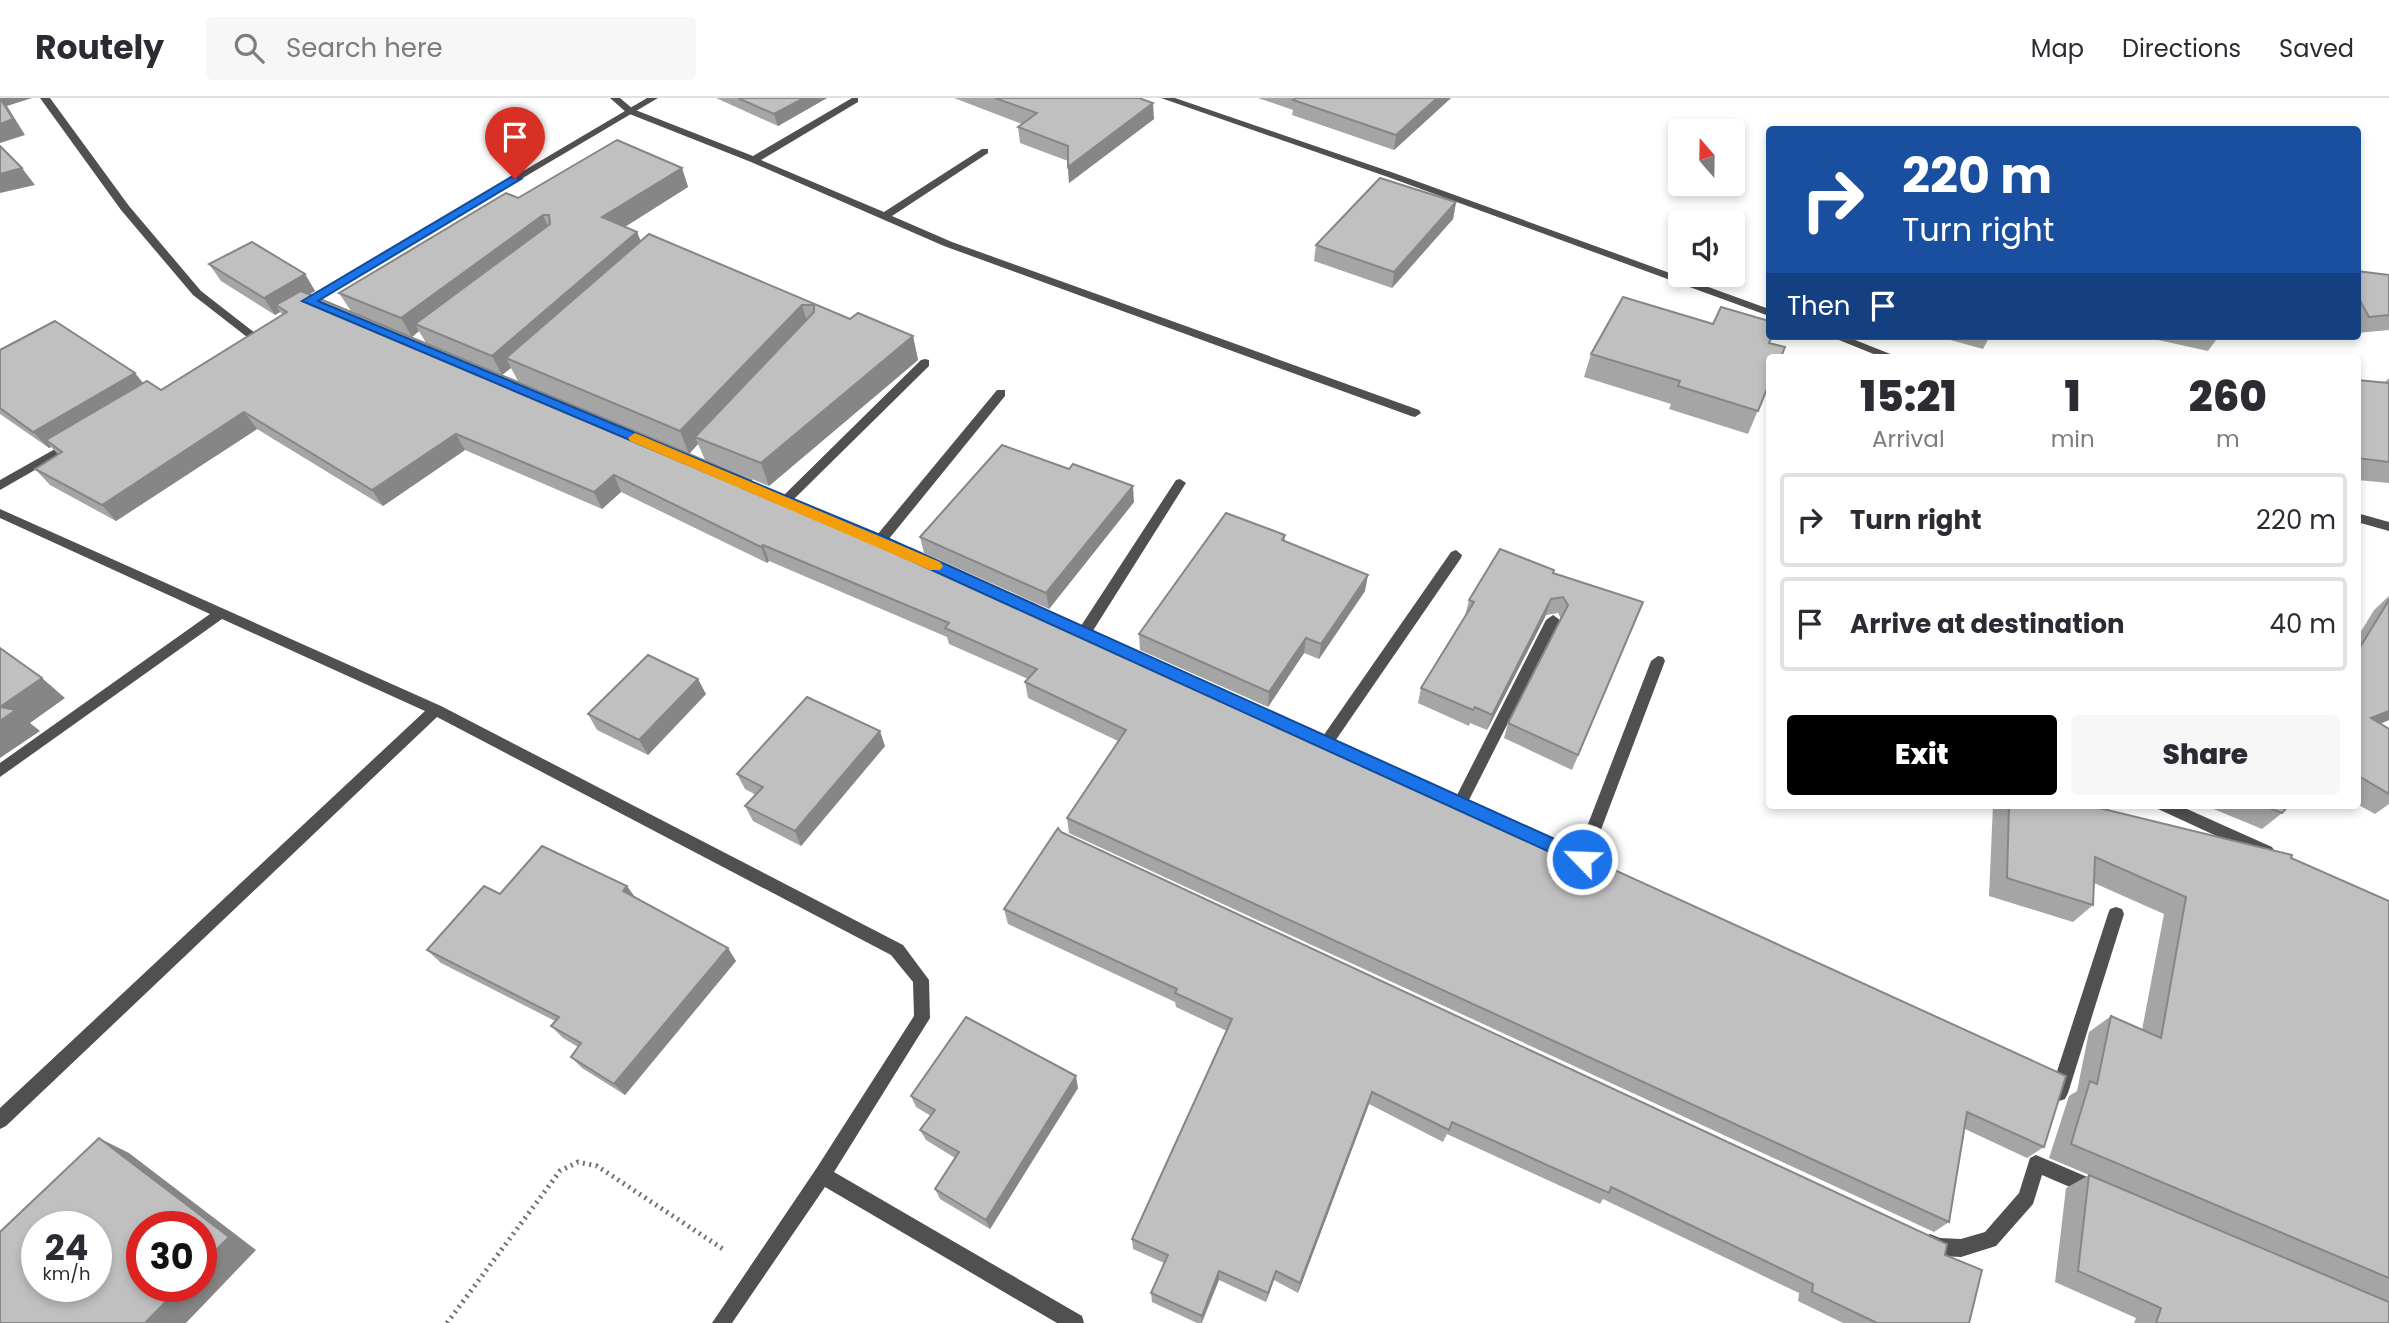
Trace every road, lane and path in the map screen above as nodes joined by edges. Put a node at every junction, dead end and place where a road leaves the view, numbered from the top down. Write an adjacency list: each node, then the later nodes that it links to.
1 (45, 98): 15 (street)
2 (615, 98): 6 (street)
3 (653, 98): 6 (street)
4 (1166, 98): 12 (street)
5 (855, 100): 8 (street)
6 (630, 111): 8 (street); 10 (street)
7 (985, 151): 9 (street)
8 (754, 160): 9 (street)
9 (884, 216): 21 (street)
10 (309, 301): 11 (street); 13 (street)
11 (327, 309)
12 (1766, 312)
13 (286, 315)
14 (262, 328): 15 (street)
15 (251, 335): 17 (street)
16 (1845, 340): 18 (street)
17 (239, 342)
18 (1884, 354)
19 (925, 363): 26 (street)
20 (1001, 393): 30 (street)
21 (1415, 413)
22 (76, 441): 24 (street)
23 (727, 477): 26 (street)
24 (2, 482)
25 (1180, 483): 35 (street)
26 (785, 501): 30 (street)
27 (0, 513): 33 (street)
28 (2361, 518): 29 (street)
29 (2389, 527)
30 (880, 541): 32 (street)
31 (1456, 555): 38 (street)
32 (940, 568)
33 (221, 613): 37 (street); 39 (street)
34 (1553, 620): 41 (street)
35 (1084, 633)
36 (1658, 661): 44 (street)
37 (436, 710): 48 (street); 49 (street)
38 (1326, 743)
39 (0, 771)
40 (1436, 792): 41 (street)
41 (1460, 803): 44 (street)
42 (2172, 809): 43 (street)
43 (2276, 856)
44 (1582, 859): 45 (street)
45 (1608, 870)
46 (2116, 914): 47 (street)
47 (2052, 1114)
48 (0, 1120)
49 (822, 1175): 52 (street); 55 (street)
50 (2112, 1196): 51 (street)
51 (1918, 1238)
52 (757, 1270): 53 (path); 54 (street)
53 (446, 1323)
54 (721, 1323)
55 (1075, 1323)

